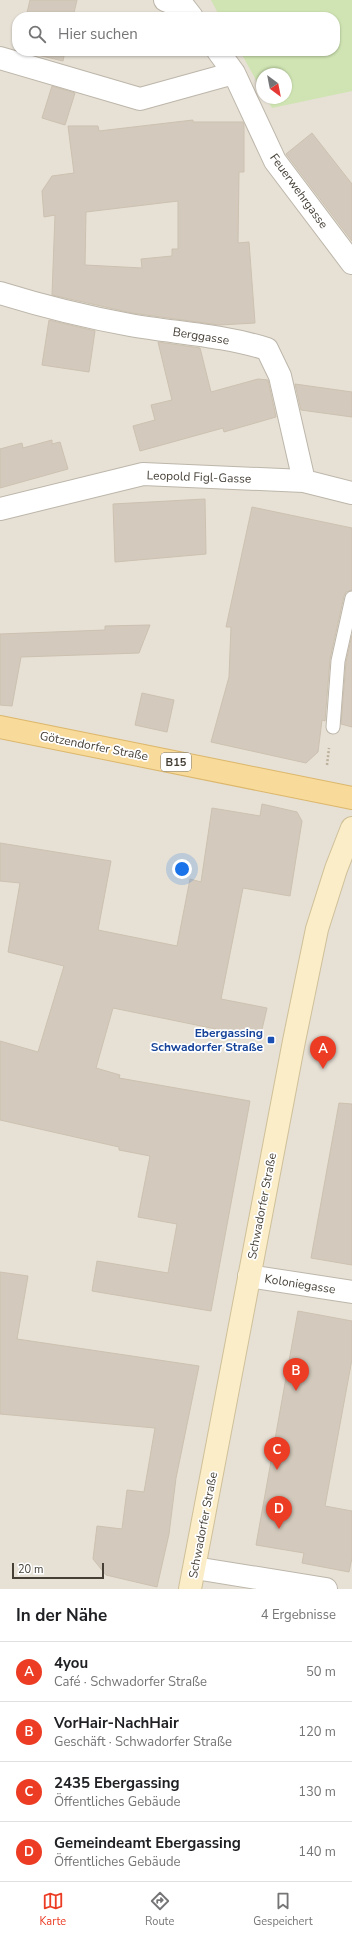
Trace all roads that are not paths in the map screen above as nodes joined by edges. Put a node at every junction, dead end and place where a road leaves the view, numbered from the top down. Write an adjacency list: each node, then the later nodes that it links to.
1 (165, 0): 2 (street)
2 (188, 12)
3 (222, 56): 5 (street, Feuerwehrgasse)
4 (0, 58): 5 (street)
5 (234, 73): 6 (street, Feuerwehrgasse)
6 (352, 263)
7 (0, 293): 8 (street, Berggasse)
8 (304, 481): 9 (street, Leopold Figl-Gasse); 10 (street, Leopold Figl-Gasse)
9 (352, 493)
10 (0, 509)
11 (352, 598): 13 (lane)
12 (0, 727): 14 (main road, Götzendorfer Straße / B15)
13 (333, 728)
14 (352, 798)
15 (352, 828): 16 (main road, Schwadorfer Straße)
16 (249, 1276): 17 (street, Koloniegasse); 18 (main road, Schwadorfer Straße)
17 (352, 1292)
18 (192, 1579): 19 (street)
19 (326, 1589)

